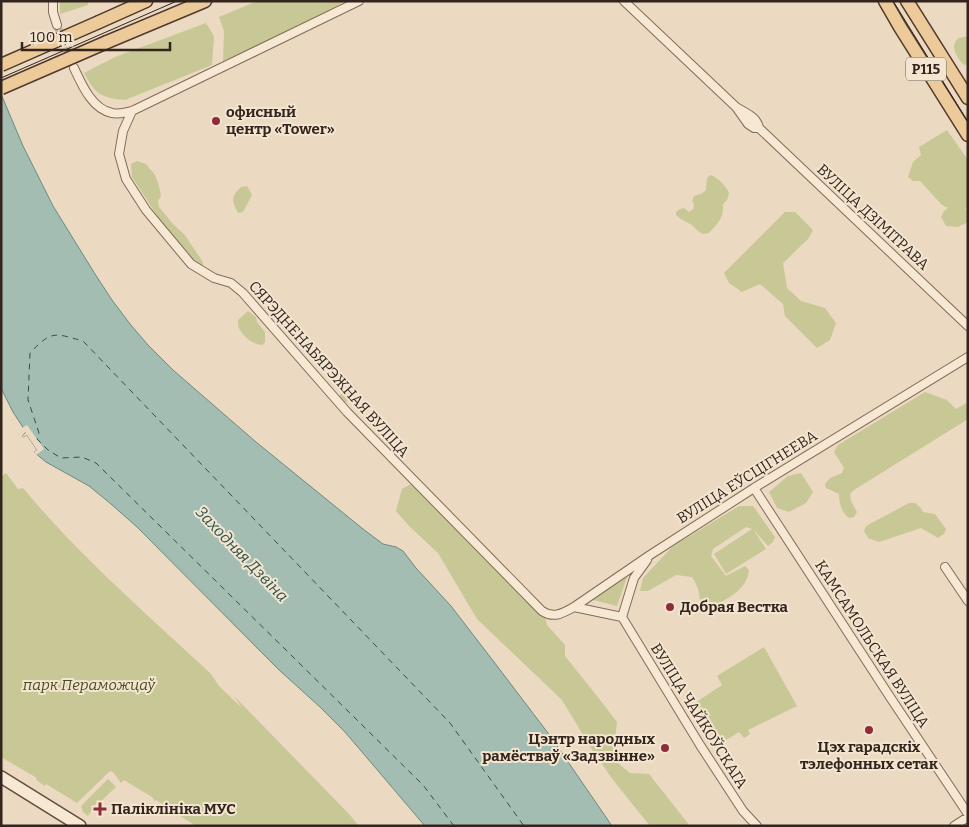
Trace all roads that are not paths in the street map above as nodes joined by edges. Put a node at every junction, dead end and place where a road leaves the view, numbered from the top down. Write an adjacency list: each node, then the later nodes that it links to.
1 (53, 1): 8 (street)
2 (146, 1): 9 (main road, bridge)
3 (205, 1): 11 (main road, bridge)
4 (359, 1): 14 (street)
5 (624, 1): 13 (street, ВУЛІЦА ДЗІМІТРАВА)
6 (885, 1): 16 (main road, Р115)
7 (907, 1): 12 (main road, Р115)
8 (57, 26)
9 (1, 65)
10 (74, 68): 14 (street)
11 (1, 88)
12 (968, 98)
13 (736, 107): 15 (street, ВУЛІЦА ДЗІМІТРАВА); 15 (street, ВУЛІЦА ДЗІМІТРАВА)
14 (132, 110): 24 (street, СЯРЭДНЕНАБЯРЭЖНАЯ ВУЛІЦА)
15 (759, 128): 17 (street, ВУЛІЦА ДЗІМІТРАВА)
16 (968, 135)
17 (968, 326)
18 (968, 357): 19 (street, ВУЛІЦА ЕЎСЦІГНЕЕВА)
19 (754, 488): 20 (street, ВУЛІЦА ЕЎСЦІГНЕЕВА); 27 (street, КАМСАМОЛЬСКАЯ ВУЛІЦА)
20 (650, 555): 23 (street, ВУЛІЦА ЕЎСЦІГНЕЕВА); 25 (street)
21 (946, 567): 22 (street)
22 (968, 601)
23 (574, 607): 24 (street, ВУЛІЦА ЕЎСЦІГНЕЕВА); 25 (street)
24 (542, 611)
25 (622, 617): 29 (street, ВУЛІЦА ЧАЙКОЎСКАГА)
26 (1, 777): 28 (street)
27 (968, 815): 30 (street)
28 (80, 826)
29 (757, 826)
30 (954, 826)

